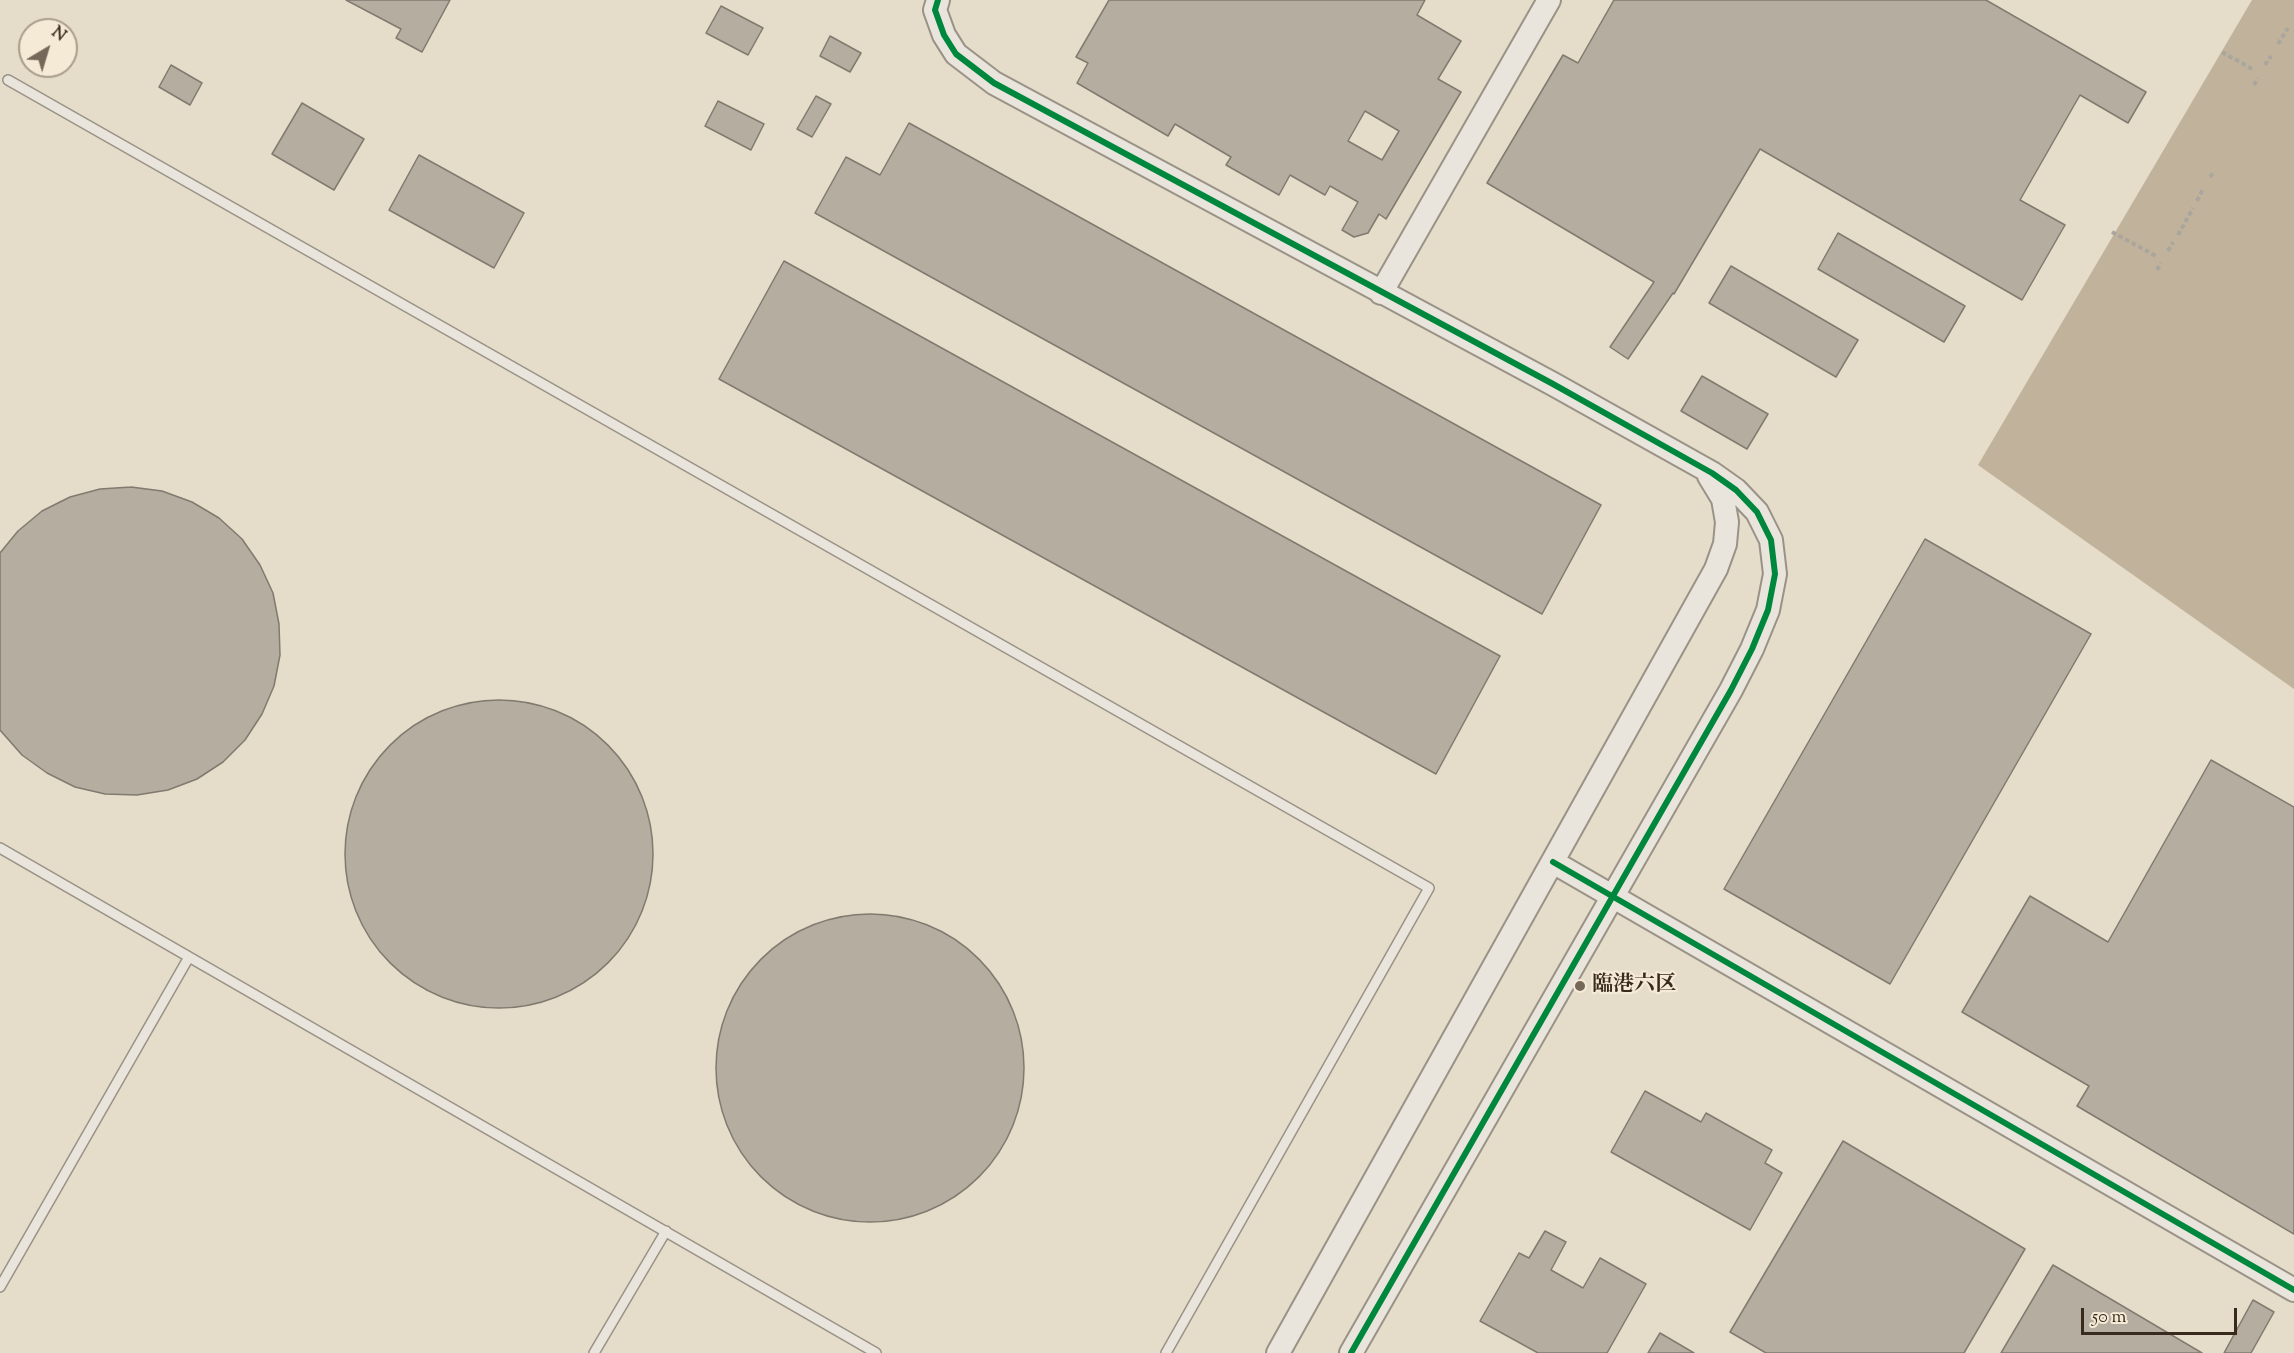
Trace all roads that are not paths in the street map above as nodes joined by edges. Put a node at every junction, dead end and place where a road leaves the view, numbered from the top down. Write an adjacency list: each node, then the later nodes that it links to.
1 (938, 0): 4 (street)
2 (1549, 0): 4 (street)
3 (8, 80): 15 (lane)
4 (1381, 292): 5 (street)
5 (1700, 466): 7 (street); 8 (street)
6 (0, 848): 9 (lane)
7 (1553, 862): 8 (street); 16 (street)
8 (1613, 897): 12 (street); 17 (street)
9 (189, 957): 10 (lane); 11 (lane)
10 (666, 1231): 13 (lane); 14 (lane)
11 (0, 1287)
12 (2294, 1290)
13 (594, 1353)
14 (876, 1353)
15 (1166, 1353)
16 (1278, 1353)
17 (1352, 1353)

